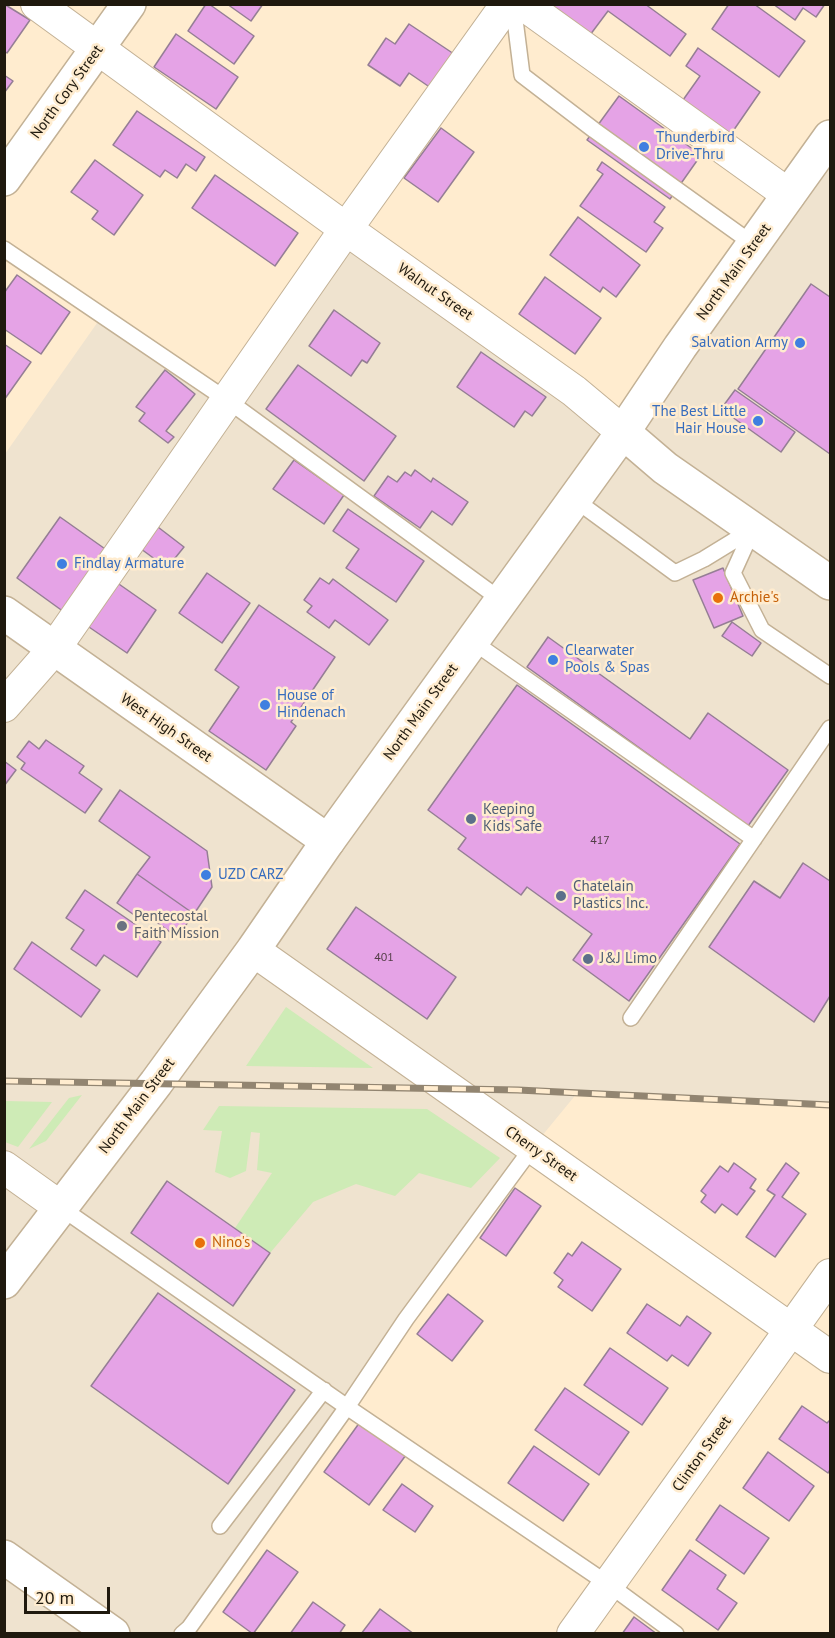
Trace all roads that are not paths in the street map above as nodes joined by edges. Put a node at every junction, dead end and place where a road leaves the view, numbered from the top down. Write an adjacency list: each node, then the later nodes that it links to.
1 (37, 4): 6 (street, Walnut Street)
2 (129, 4): 6 (main road, North Cory Street)
3 (507, 4): 10 (street)
4 (513, 4): 11 (lane)
5 (523, 4): 9 (street)
6 (99, 49): 8 (main road, North Cory Street); 10 (street, Walnut Street)
7 (831, 137): 9 (main road, North Main Street)
8 (4, 178)
9 (789, 195): 11 (main road, North Main Street)
10 (346, 229): 13 (street); 14 (street, Walnut Street)
11 (753, 244): 14 (main road, North Main Street)
12 (4, 249): 13 (lane)
13 (227, 400): 18 (lane); 21 (street)
14 (623, 432): 15 (main road, North Main Street); 16 (main road, Walnut Street)
15 (573, 499): 16 (lane); 18 (main road, North Main Street)
16 (753, 530): 17 (main road, Walnut Street); 22 (lane)
17 (831, 584)
18 (501, 600): 20 (main road, North Main Street)
19 (4, 613): 21 (main road, West High Street)
20 (472, 641): 25 (lane); 26 (main road, North Main Street)
21 (54, 649): 23 (street); 26 (main road, West High Street)
22 (831, 676)
23 (4, 706)
24 (831, 728): 25 (lane)
25 (754, 839): 28 (lane)
26 (328, 841): 27 (main road, North Main Street)
27 (253, 950): 29 (street, Cherry Street); 31 (main road, North Main Street)
28 (631, 1018)
29 (532, 1148): 34 (street, Cherry Street); 37 (lane)
30 (4, 1167): 31 (street)
31 (60, 1207): 33 (main road, North Main Street); 36 (lane)
32 (831, 1275): 34 (street, Clinton Street)
33 (4, 1282)
34 (791, 1329): 35 (street, Cherry Street); 40 (street, Clinton Street)
35 (831, 1357)
36 (324, 1390): 37 (lane); 38 (lane)
37 (347, 1407): 40 (lane); 42 (lane)
38 (220, 1526)
39 (4, 1557): 41 (main road)
40 (608, 1584): 43 (street, Clinton Street); 44 (lane)
41 (113, 1634)
42 (183, 1634)
43 (573, 1634)
44 (676, 1634)

